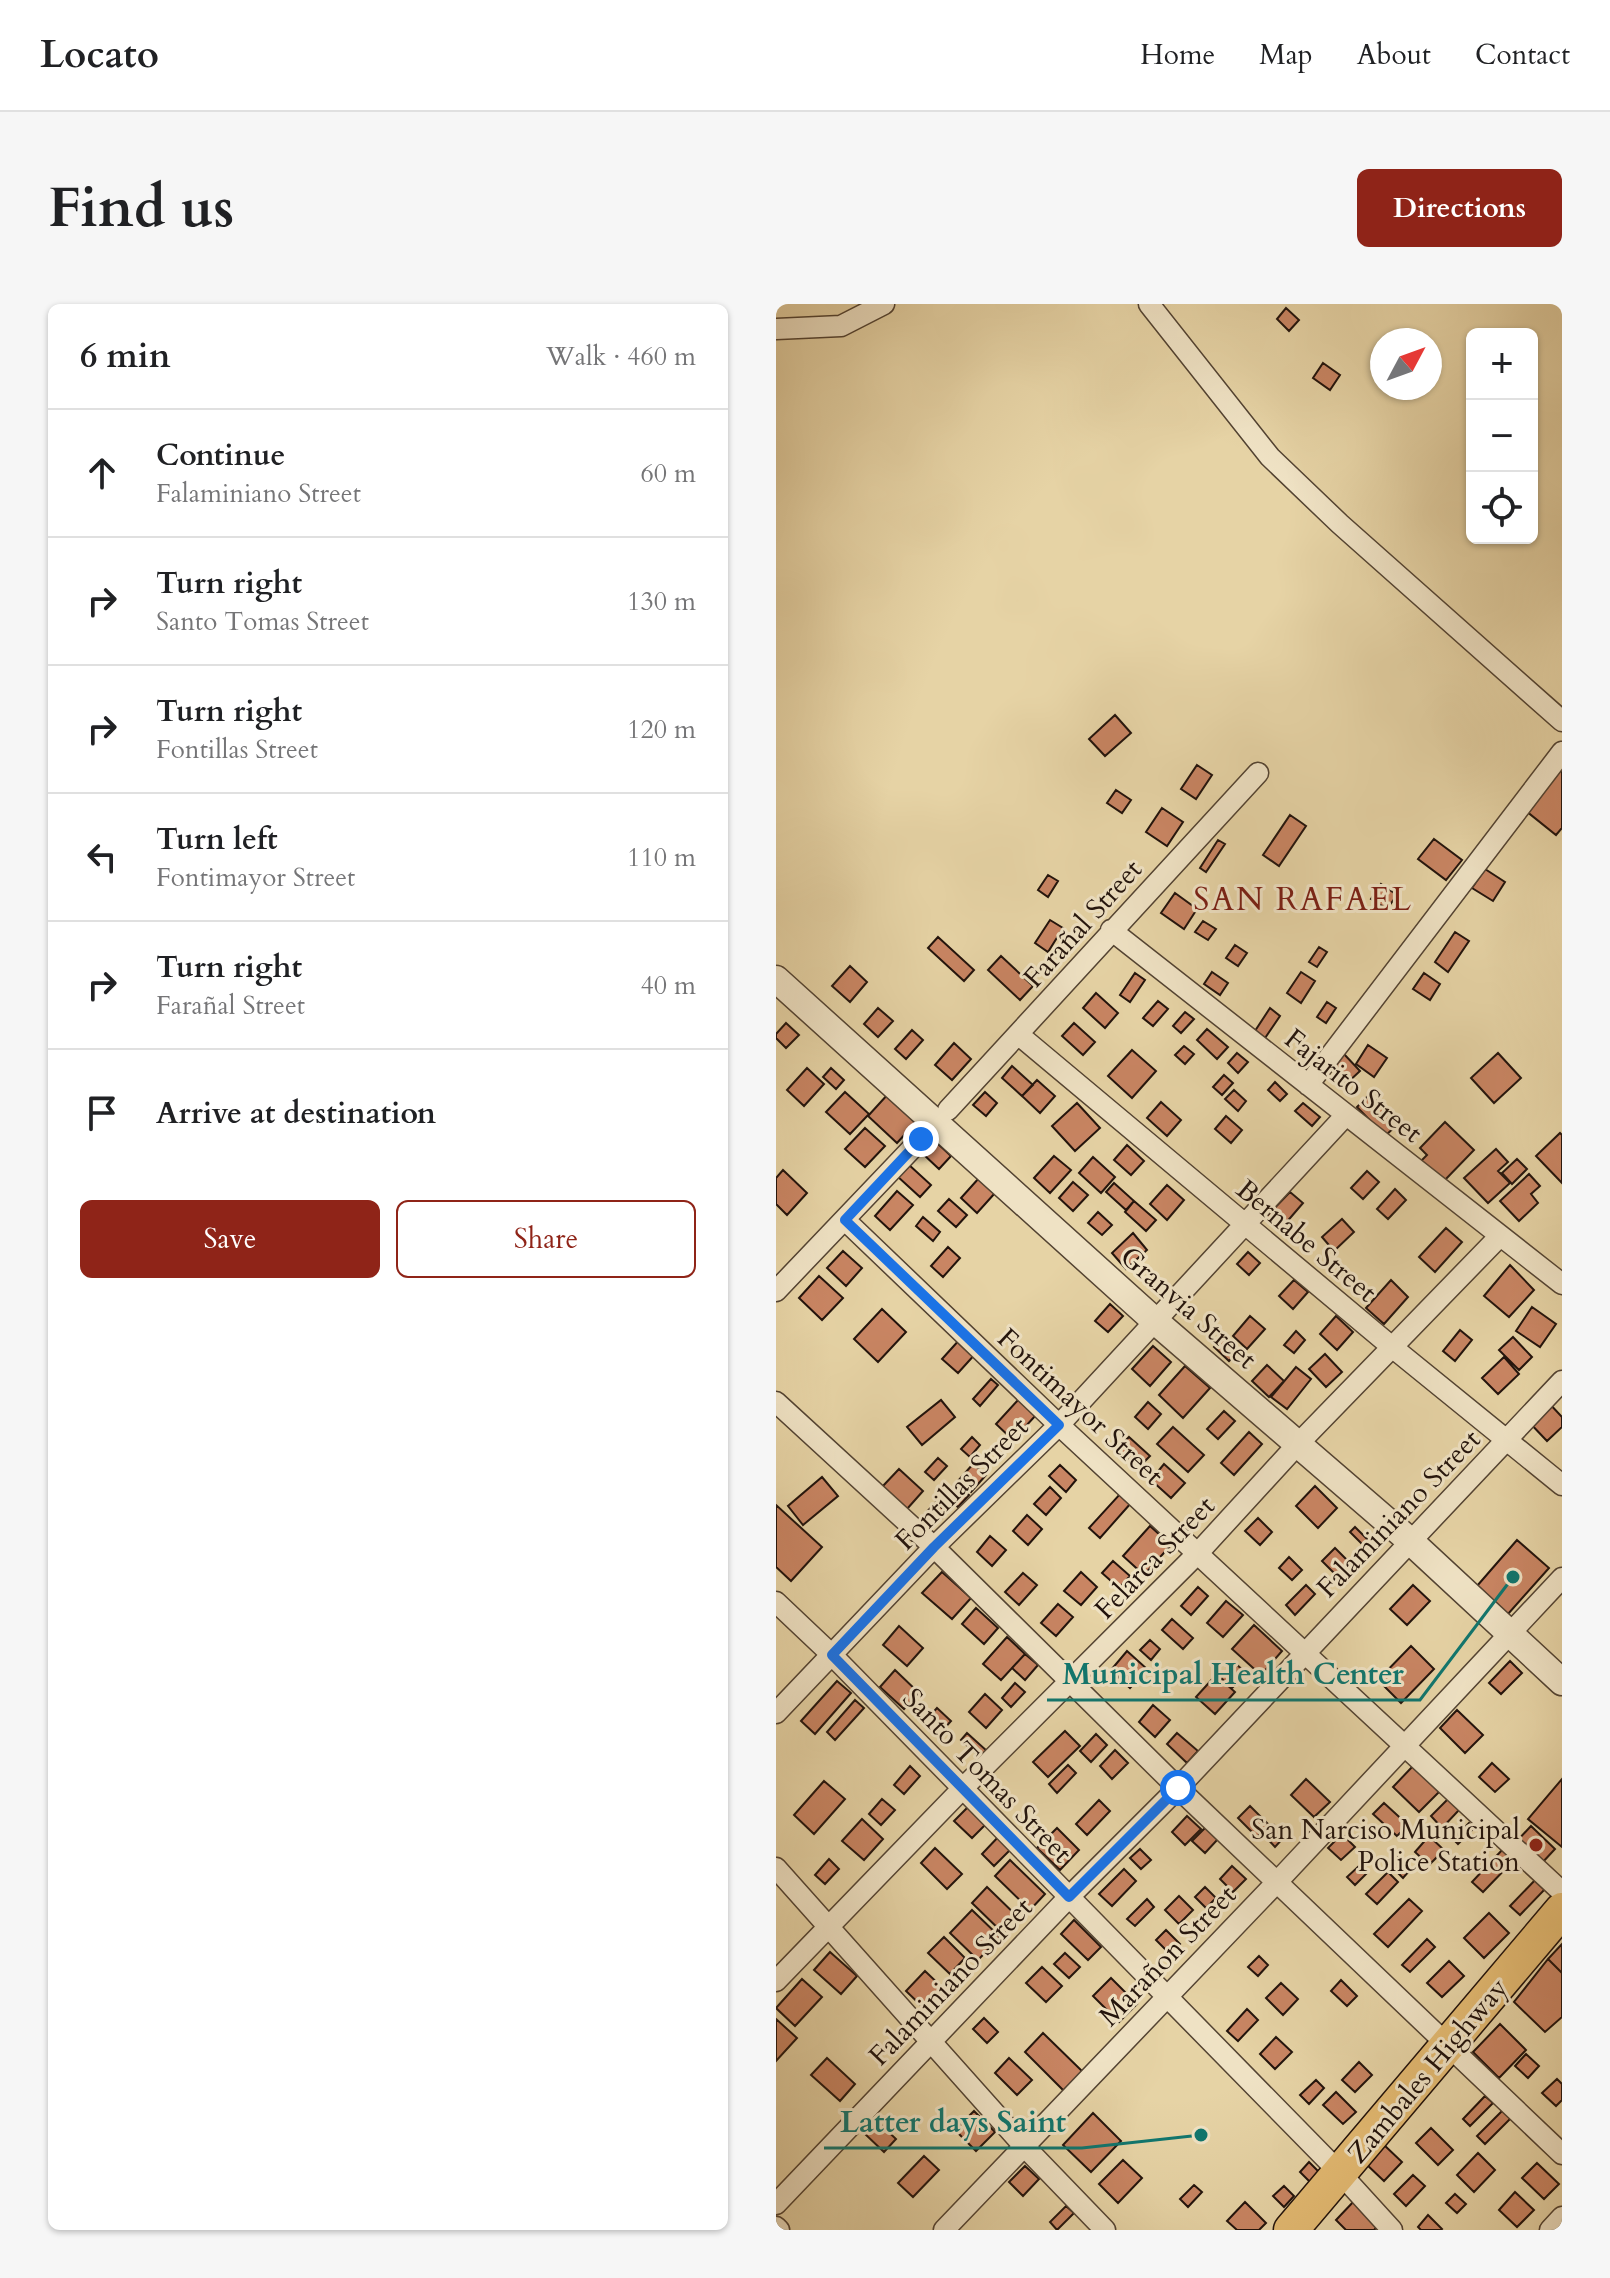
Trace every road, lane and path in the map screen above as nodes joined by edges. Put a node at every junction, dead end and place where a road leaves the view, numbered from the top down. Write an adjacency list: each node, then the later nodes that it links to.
1 (884, 304): 3 (street)
2 (1149, 304): 4 (street)
3 (776, 329)
4 (1562, 721)
5 (1562, 752): 10 (street)
6 (1258, 773): 7 (street, Farañal Street)
7 (1111, 930): 9 (street, Farañal Street); 10 (street, Fajarito Street)
8 (776, 979): 19 (street, Granvia Street)
9 (1019, 1035): 11 (street, Farañal Street); 15 (street, Bernabe Street)
10 (1308, 1085): 12 (street, Fajarito Street)
11 (948, 1110)
12 (1346, 1115): 15 (street, Fontillas Street); 16 (street, Fajarito Street)
13 (921, 1139): 14 (street)
14 (845, 1220): 18 (street); 23 (street, Fontimayor Street)
15 (1245, 1224): 19 (street, Fontillas Street); 20 (street, Bernabe Street)
16 (1500, 1236): 17 (street, Fajarito Street); 20 (street, Felarca Street)
17 (1562, 1284)
18 (776, 1291)
19 (1155, 1321): 23 (street, Fontillas Street); 25 (street, Granvia Street)
20 (1392, 1347): 24 (street, Bernabe Street); 25 (street, Felarca Street)
21 (1562, 1381): 24 (street, Falaminiano Street)
22 (776, 1402): 28 (street)
23 (1059, 1425): 28 (street, Fontillas Street); 29 (street, Fontimayor Street)
24 (1507, 1439): 26 (street, Bernabe Street); 27 (street, Falaminiano Street)
25 (1297, 1445): 27 (street, Granvia Street); 29 (street, Felarca Street)
26 (1562, 1485)
27 (1409, 1540): 32 (street, Granvia Street); 33 (street, Falaminiano Street)
28 (934, 1547): 34 (street, Fontillas Street); 36 (street)
29 (1198, 1553): 33 (street, Fontimayor Street); 36 (street, Felarca Street)
30 (1562, 1578): 32 (street, Marañon Street)
31 (776, 1602): 34 (street, Santo Tomas Street)
32 (1510, 1633): 35 (street, Granvia Street); 38 (street, Marañon Street)
33 (1304, 1652): 38 (street, Fontimayor Street); 40 (street, Falaminiano Street)
34 (832, 1655): 37 (street, Fontillas Street); 39 (street, Santo Tomas Street)
35 (1562, 1682)
36 (1070, 1683): 39 (street, Felarca Street); 40 (street)
37 (776, 1713)
38 (1405, 1747): 42 (street, Marañon Street); 43 (street, Fontimayor Street)
39 (963, 1788): 44 (street, Santo Tomas Street); 46 (street, Felarca Street)
40 (1178, 1788): 42 (street); 44 (street, Falaminiano Street)
41 (776, 1868): 46 (street)
42 (1277, 1882): 48 (street, Marañon Street); 50 (street)
43 (1562, 1892)
44 (1069, 1897): 48 (street, Santo Tomas Street); 49 (street, Falaminiano Street)
45 (1562, 1910): 50 (main road, Zambales Highway)
46 (829, 1927): 47 (street, Felarca Street); 49 (street)
47 (776, 1981)
48 (1166, 1996): 51 (street, Marañon Street); 53 (street, Santo Tomas Street)
49 (931, 2042): 51 (street); 54 (street, Falaminiano Street)
50 (1448, 2045): 52 (street); 53 (main road, Zambales Highway)
51 (1024, 2146): 56 (street, Marañon Street); 57 (street)
52 (1562, 2154)
53 (1340, 2173): 58 (main road, Zambales Highway); 59 (street, Santo Tomas Street)
54 (776, 2204)
55 (1562, 2217): 60 (street)
56 (944, 2230)
57 (1105, 2230)
58 (1291, 2230)
59 (1392, 2230)
60 (1550, 2230)

